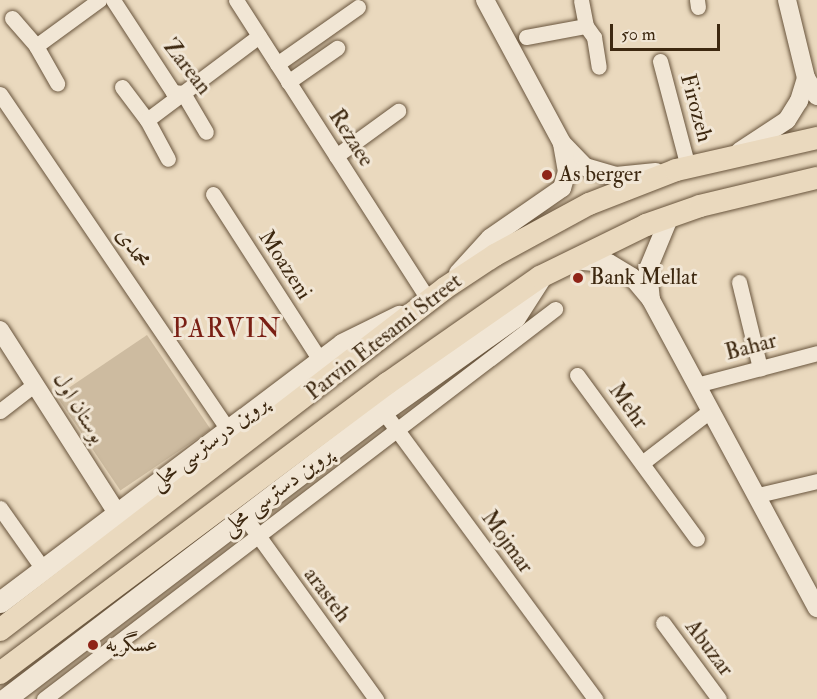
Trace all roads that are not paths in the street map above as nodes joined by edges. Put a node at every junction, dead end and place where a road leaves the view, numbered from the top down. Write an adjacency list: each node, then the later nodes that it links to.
1 (99, 0): 12 (street)
2 (113, 0): 21 (street, Zarean)
3 (236, 0): 10 (street, Rezaee)
4 (485, 0): 28 (street)
5 (581, 0): 9 (street)
6 (788, 0): 17 (street)
7 (358, 7): 15 (street)
8 (12, 18): 12 (street)
9 (586, 26): 11 (street); 16 (street)
10 (259, 36): 15 (street, Rezaee); 21 (street)
11 (525, 37)
12 (36, 46): 18 (street)
13 (336, 48): 19 (street)
14 (660, 61): 32 (street, Firozeh)
15 (277, 64): 19 (street, Rezaee)
16 (599, 67)
17 (806, 78): 23 (street); 30 (street)
18 (57, 82)
19 (288, 82): 29 (street, Rezaee)
20 (122, 87): 25 (street)
21 (183, 93): 25 (street); 26 (street, Zarean)
22 (0, 94): 52 (street, محمدی)
23 (817, 96)
24 (398, 111): 29 (street)
25 (147, 120): 31 (street)
26 (206, 132)
27 (817, 138): 30 (main road, Parvin Etesami Street)
28 (562, 143): 32 (street); 39 (street)
29 (336, 156): 39 (street, Rezaee)
30 (730, 157): 32 (main road, Parvin Etesami Street)
31 (168, 159)
32 (682, 169): 39 (main road, Parvin Etesami Street)
33 (817, 178): 35 (main road, Parvin Etesami Street)
34 (213, 194): 44 (street, Moazeni)
35 (670, 216): 36 (main road, Parvin Etesami Street); 40 (street)
36 (570, 260): 37 (main road, Parvin Etesami Street); 40 (street)
37 (540, 277): 51 (main road, پروین دسترسی محلی); 67 (main road, Parvin Etesami Street)
38 (739, 282): 45 (street)
39 (437, 294): 44 (main road, پروین درسترسی محلی); 66 (main road, Parvin Etesami Street)
40 (651, 300): 48 (street)
41 (555, 309): 53 (street)
42 (0, 330): 47 (street, بوستان اول)
43 (817, 353): 45 (street, Bahar)
44 (320, 360): 52 (main road, پروین درسترسی محلی)
45 (760, 368): 48 (street, Bahar)
46 (578, 375): 54 (street, Mehr)
47 (35, 384): 50 (street); 58 (street, بوستان اول)
48 (696, 385): 49 (street)
49 (711, 410): 54 (street, Mehr); 56 (street)
50 (0, 411)
51 (383, 411): 53 (street, Mojmar); 59 (main road, پروین دسترسی محلی)
52 (228, 429): 58 (main road, پروین درسترسی محلی)
53 (398, 429): 60 (street); 71 (street, Mojmar)
54 (642, 463): 61 (street, Mehr)
55 (817, 481): 56 (street)
56 (758, 495): 64 (street)
57 (0, 508): 62 (street)
58 (117, 513): 62 (main road, پروین درسترسی محلی)
59 (244, 516): 60 (street, arasteh); 68 (main road, پروین دسترسی محلی)
60 (256, 538): 69 (street); 70 (street, arasteh)
61 (697, 539)
62 (43, 569): 63 (main road, پروین درسترسی محلی)
63 (0, 602)
64 (817, 608)
65 (663, 623): 72 (street, Abuzar)
66 (0, 630)
67 (0, 673)
68 (5, 699)
69 (44, 699)
70 (376, 699)
71 (596, 699)
72 (719, 699)

